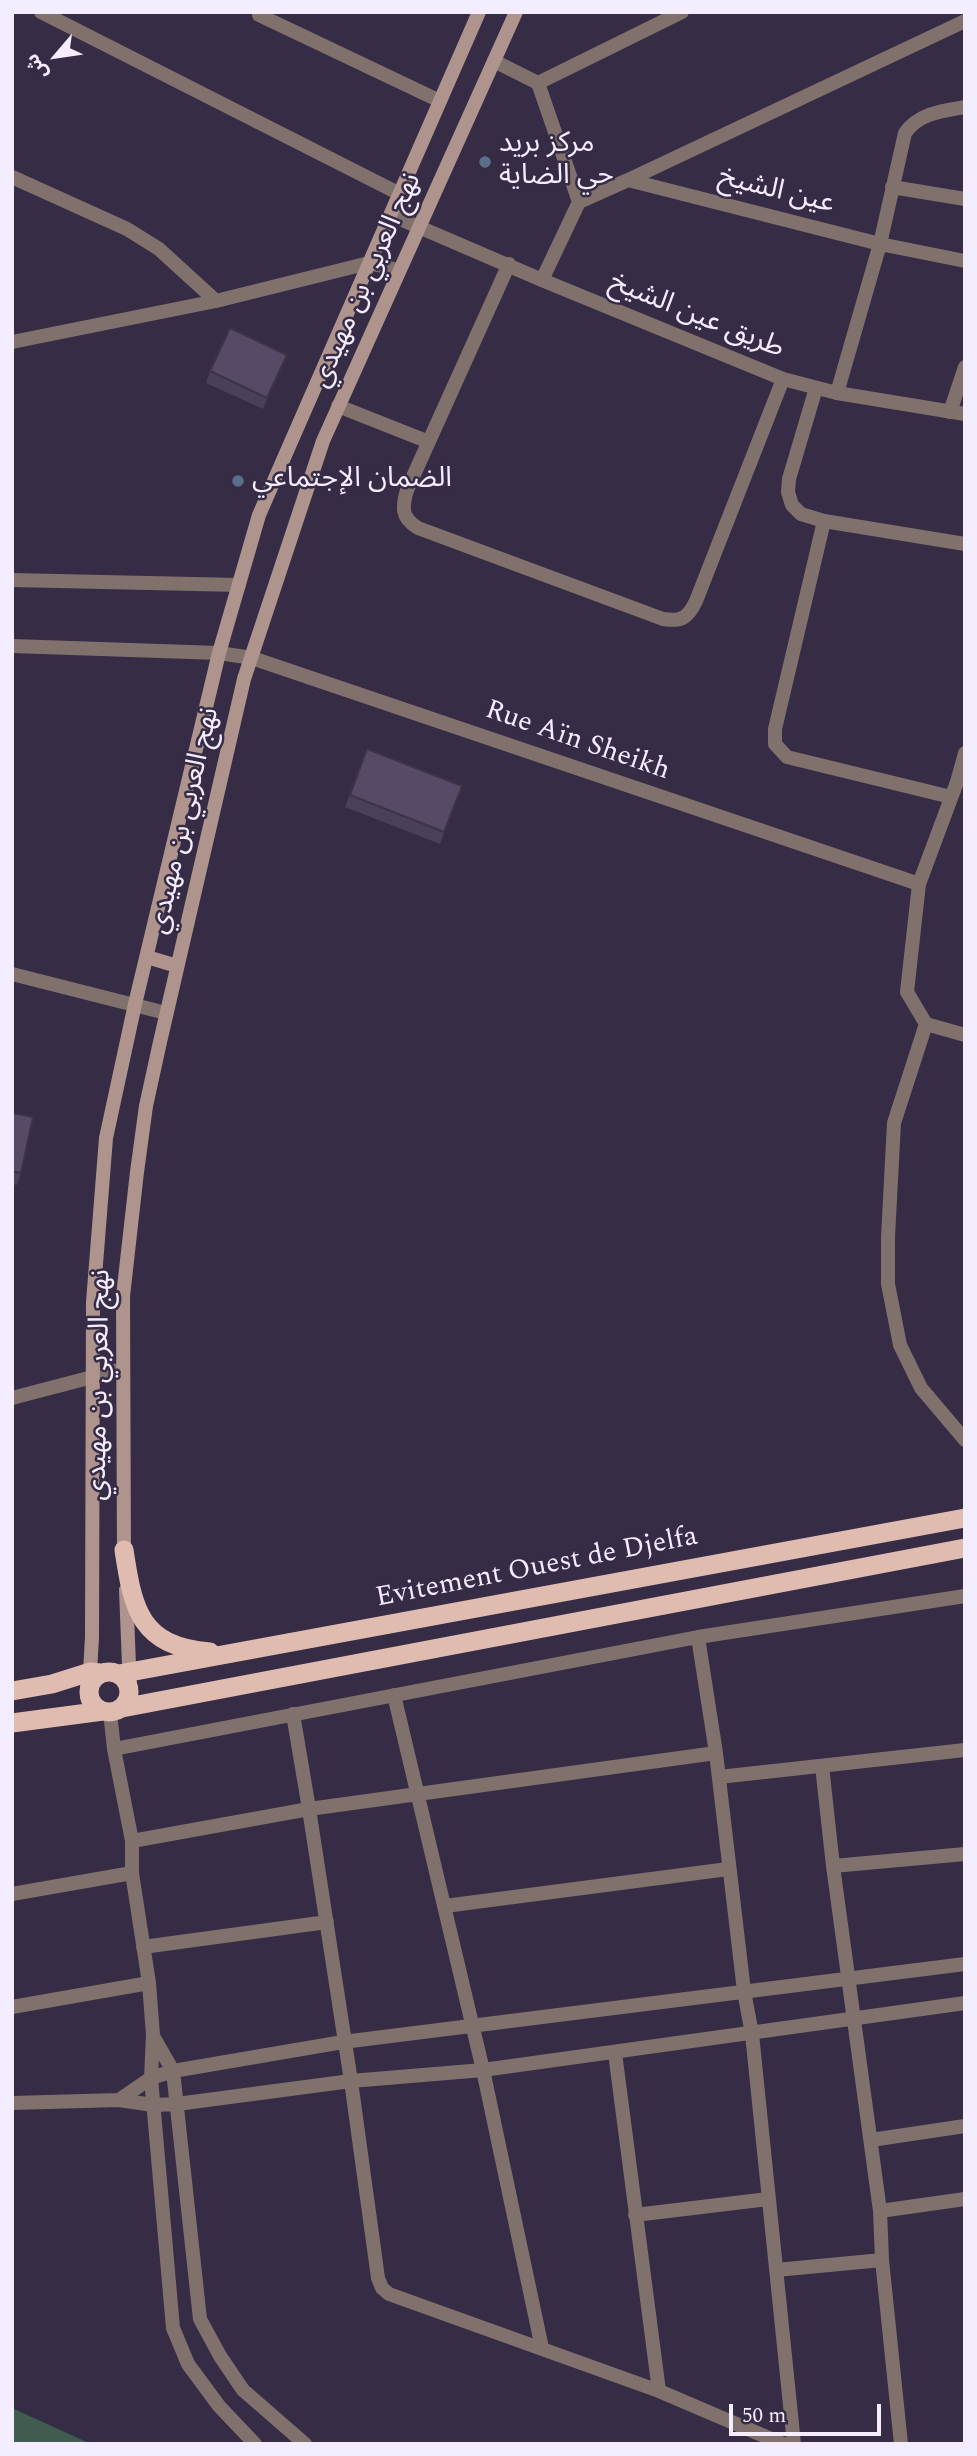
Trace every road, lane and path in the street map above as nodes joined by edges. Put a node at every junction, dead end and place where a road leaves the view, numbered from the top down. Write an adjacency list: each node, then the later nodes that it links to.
1 (41, 12): 14 (street)
2 (479, 12): 9 (main road, نهج العربي بن مهيدي)
3 (516, 12): 7 (main road, نهج العربي بن مهيدي)
4 (682, 12): 8 (street)
5 (259, 15): 9 (street)
6 (965, 21): 12 (street)
7 (494, 61): 8 (street); 18 (main road, نهج العربي بن مهيدي)
8 (538, 83): 16 (street)
9 (440, 101): 14 (main road, نهج العربي بن مهيدي)
10 (965, 107): 13 (street)
11 (12, 177): 25 (street)
12 (628, 180): 16 (street); 19 (street, عين الشيخ)
13 (892, 187): 15 (street); 19 (street)
14 (400, 194): 17 (main road, نهج العربي بن مهيدي)
15 (965, 199)
16 (579, 202): 24 (street)
17 (391, 215): 18 (street, طريق عين الشيخ); 21 (main road, نهج العربي بن مهيدي)
18 (419, 227): 22 (street, طريق عين الشيخ); 23 (main road, نهج العربي بن مهيدي)
19 (880, 244): 20 (street, عين الشيخ); 30 (street)
20 (965, 261)
21 (369, 263): 23 (street); 25 (street); 37 (main road, نهج العربي بن مهيدي)
22 (509, 264): 24 (street, طريق عين الشيخ); 33 (street)
23 (398, 270): 31 (main road, نهج العربي بن مهيدي)
24 (542, 280): 28 (street, طريق عين الشيخ)
25 (216, 301): 26 (street)
26 (12, 342)
27 (965, 367): 32 (street)
28 (783, 379): 29 (street, طريق عين الشيخ); 33 (street)
29 (816, 388): 30 (street, طريق عين الشيخ); 34 (street)
30 (837, 393): 32 (street, طريق عين الشيخ)
31 (338, 406): 33 (street); 40 (main road, نهج العربي بن مهيدي)
32 (957, 413)
33 (429, 442)
34 (824, 521): 35 (street); 43 (street)
35 (965, 544)
36 (12, 580): 37 (street)
37 (239, 585): 39 (main road, نهج العربي بن مهيدي)
38 (12, 646): 39 (street, Rue Aïn Sheikh)
39 (219, 653): 40 (street, Rue Aïn Sheikh); 45 (main road, نهج العربي بن مهيدي)
40 (252, 658): 44 (street, Rue Aïn Sheikh); 46 (main road, نهج العربي بن مهيدي)
41 (965, 753): 42 (street)
42 (961, 783): 43 (street)
43 (951, 797): 44 (street)
44 (919, 884): 50 (street)
45 (147, 957): 46 (main road); 48 (main road, نهج العربي بن مهيدي)
46 (177, 967): 49 (main road, نهج العربي بن مهيدي)
47 (12, 974): 48 (street)
48 (135, 1004): 49 (street); 53 (main road, نهج العربي بن مهيدي)
49 (166, 1013): 52 (main road, نهج العربي بن مهيدي)
50 (926, 1024): 51 (street); 55 (street)
51 (965, 1035)
52 (123, 1369): 53 (street); 58 (main road, نهج العربي بن مهيدي)
53 (93, 1376): 54 (street); 62 (main road, نهج العربي بن مهيدي)
54 (12, 1398)
55 (965, 1440)
56 (965, 1518): 61 (highway, Evitement Ouest de Djelfa)
57 (965, 1548): 62 (highway, Evitement Ouest de Djelfa)
58 (124, 1550): 61 (highway); 62 (main road, نهج العربي بن مهيدي)
59 (965, 1596): 60 (street)
60 (698, 1637): 64 (street); 69 (street)
61 (235, 1654): 62 (highway, Evitement Ouest de Djelfa)
62 (110, 1689): 63 (highway, Evitement Ouest de Djelfa); 66 (highway, Evitement Ouest de Djelfa); 67 (street)
63 (12, 1690)
64 (394, 1695): 65 (street); 72 (street)
65 (293, 1714): 67 (street); 73 (street)
66 (12, 1723)
67 (114, 1749): 74 (street)
68 (965, 1751): 70 (street)
69 (716, 1753): 71 (street); 72 (street)
70 (822, 1766): 71 (street); 76 (street)
71 (719, 1777): 77 (street)
72 (418, 1795): 73 (street); 80 (street)
73 (310, 1809): 74 (street); 81 (street)
74 (132, 1841): 78 (street)
75 (965, 1854): 76 (street)
76 (833, 1866): 84 (street)
77 (728, 1869): 80 (street); 86 (street)
78 (132, 1873): 79 (street); 82 (street)
79 (12, 1894)
80 (445, 1906): 90 (street)
81 (327, 1922): 82 (street); 93 (street)
82 (143, 1947): 85 (street)
83 (965, 1964): 84 (street)
84 (849, 1979): 86 (street); 89 (street)
85 (149, 1983): 88 (street); 92 (street)
86 (744, 1991): 90 (street); 91 (street)
87 (965, 2003): 89 (street)
88 (12, 2007)
89 (855, 2018): 91 (street); 105 (street)
90 (472, 2025): 93 (street); 95 (street)
91 (752, 2034): 94 (street); 106 (street)
92 (152, 2035): 96 (street); 97 (street)
93 (343, 2042): 96 (street); 98 (street)
94 (615, 2053): 95 (street); 109 (street)
95 (483, 2070): 98 (street); 112 (street)
96 (173, 2071): 97 (street); 102 (street)
97 (150, 2078): 100 (street); 103 (street)
98 (351, 2081): 102 (street); 112 (street)
99 (12, 2088): 101 (street)
100 (119, 2100): 101 (street); 103 (street)
101 (14, 2103)
102 (177, 2104): 103 (street); 115 (street)
103 (153, 2105): 114 (street)
104 (965, 2126): 105 (street)
105 (871, 2140): 108 (street)
106 (768, 2199): 109 (street); 111 (street)
107 (965, 2199): 108 (street)
108 (880, 2211): 110 (street)
109 (635, 2215): 113 (street)
110 (882, 2260): 111 (street); 118 (street)
111 (776, 2270): 117 (street)
112 (542, 2348): 113 (street)
113 (659, 2391): 116 (street)
114 (255, 2444)
115 (305, 2444)
116 (783, 2444)
117 (794, 2444)
118 (901, 2444)

